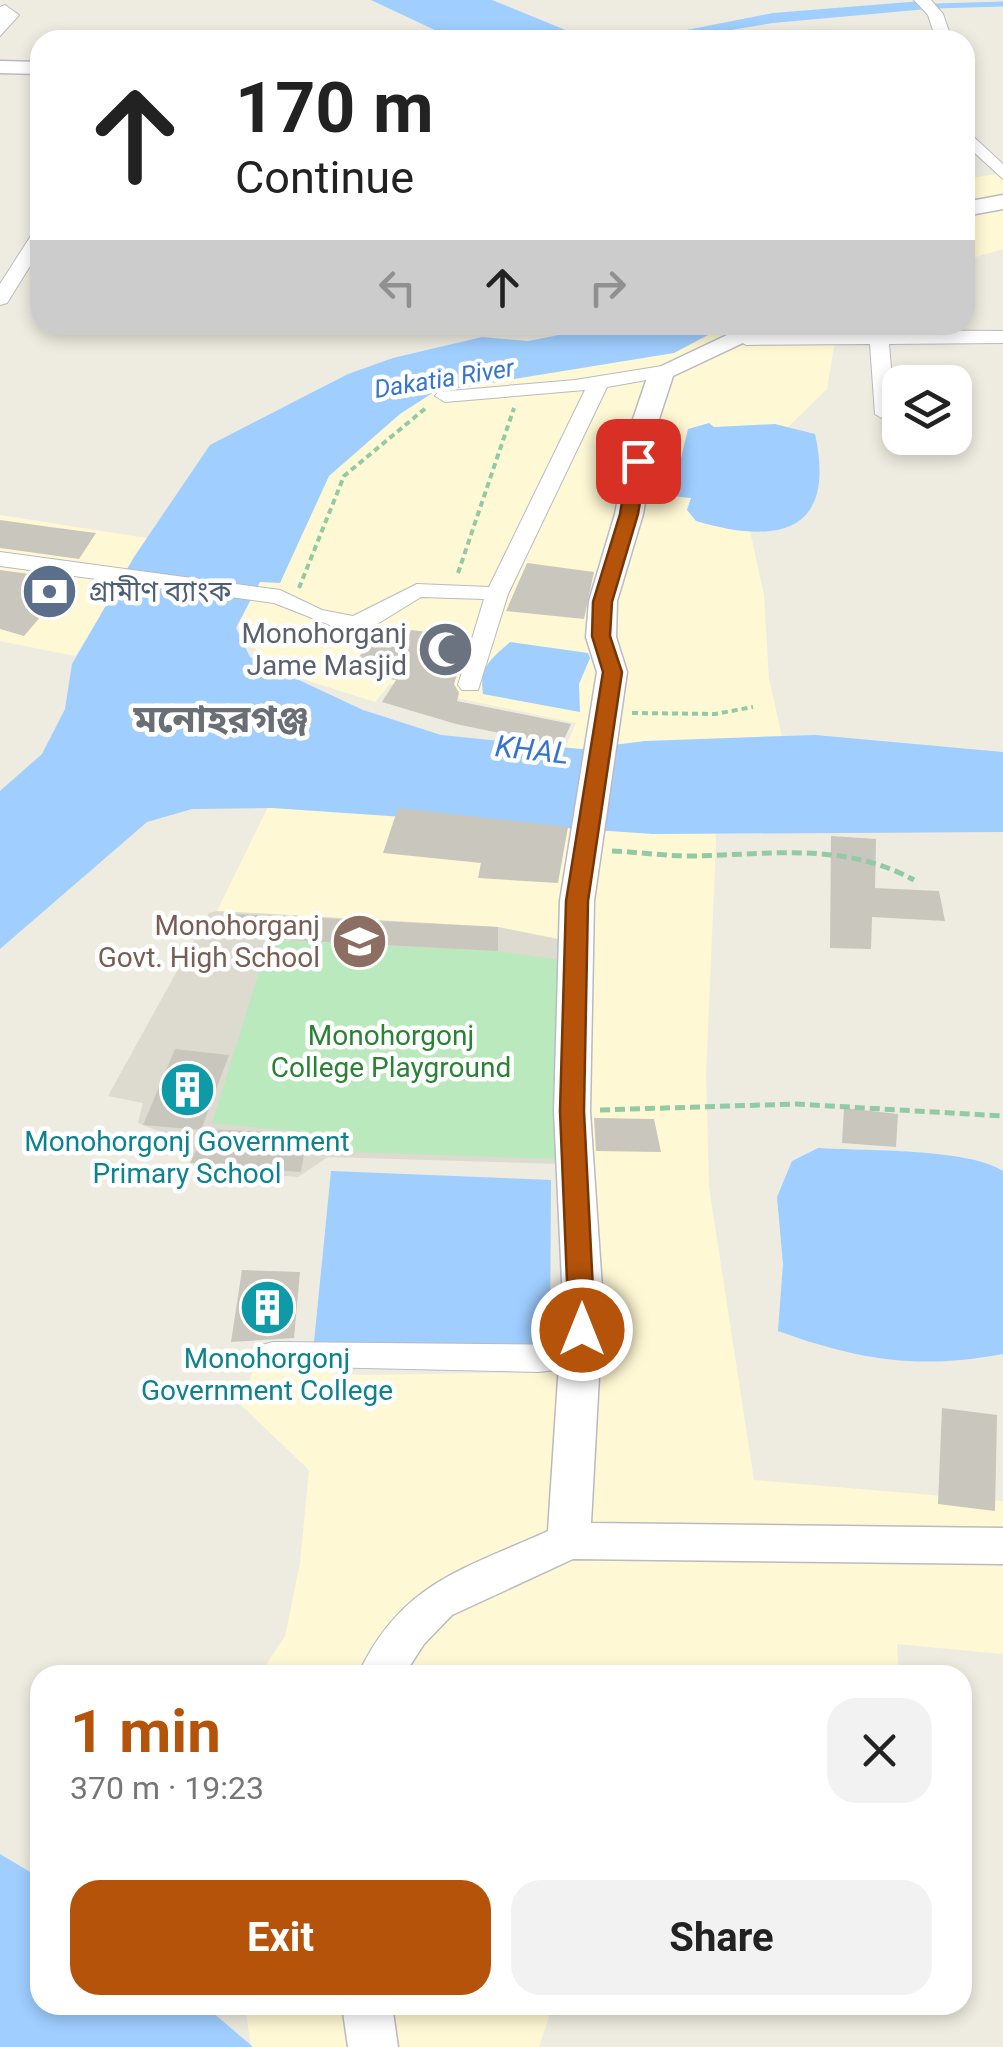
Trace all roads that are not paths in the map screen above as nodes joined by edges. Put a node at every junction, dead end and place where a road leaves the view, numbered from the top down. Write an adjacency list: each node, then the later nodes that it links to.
1 (922, 0): 3 (street)
2 (5, 10): 4 (street)
3 (941, 30)
4 (0, 31)
5 (0, 67): 6 (street)
6 (30, 68)
7 (975, 145): 8 (street)
8 (1003, 174)
9 (1003, 202): 10 (street)
10 (975, 207)
11 (30, 251): 12 (street)
12 (0, 299)
13 (753, 335): 16 (street)
14 (879, 336): 15 (street); 16 (street); 18 (street)
15 (1003, 337)
16 (746, 339): 17 (street)
17 (662, 372): 19 (street); 25 (street)
18 (882, 375)
19 (599, 382): 20 (street); 22 (street)
20 (445, 396)
21 (0, 559): 22 (street)
22 (497, 594): 23 (street)
23 (470, 685)
24 (273, 1354): 25 (street)
25 (581, 1357): 26 (street)
26 (568, 1541): 27 (street); 28 (street)
27 (1003, 1546)
28 (386, 1665)
29 (368, 2015): 30 (street)
30 (373, 2047)

